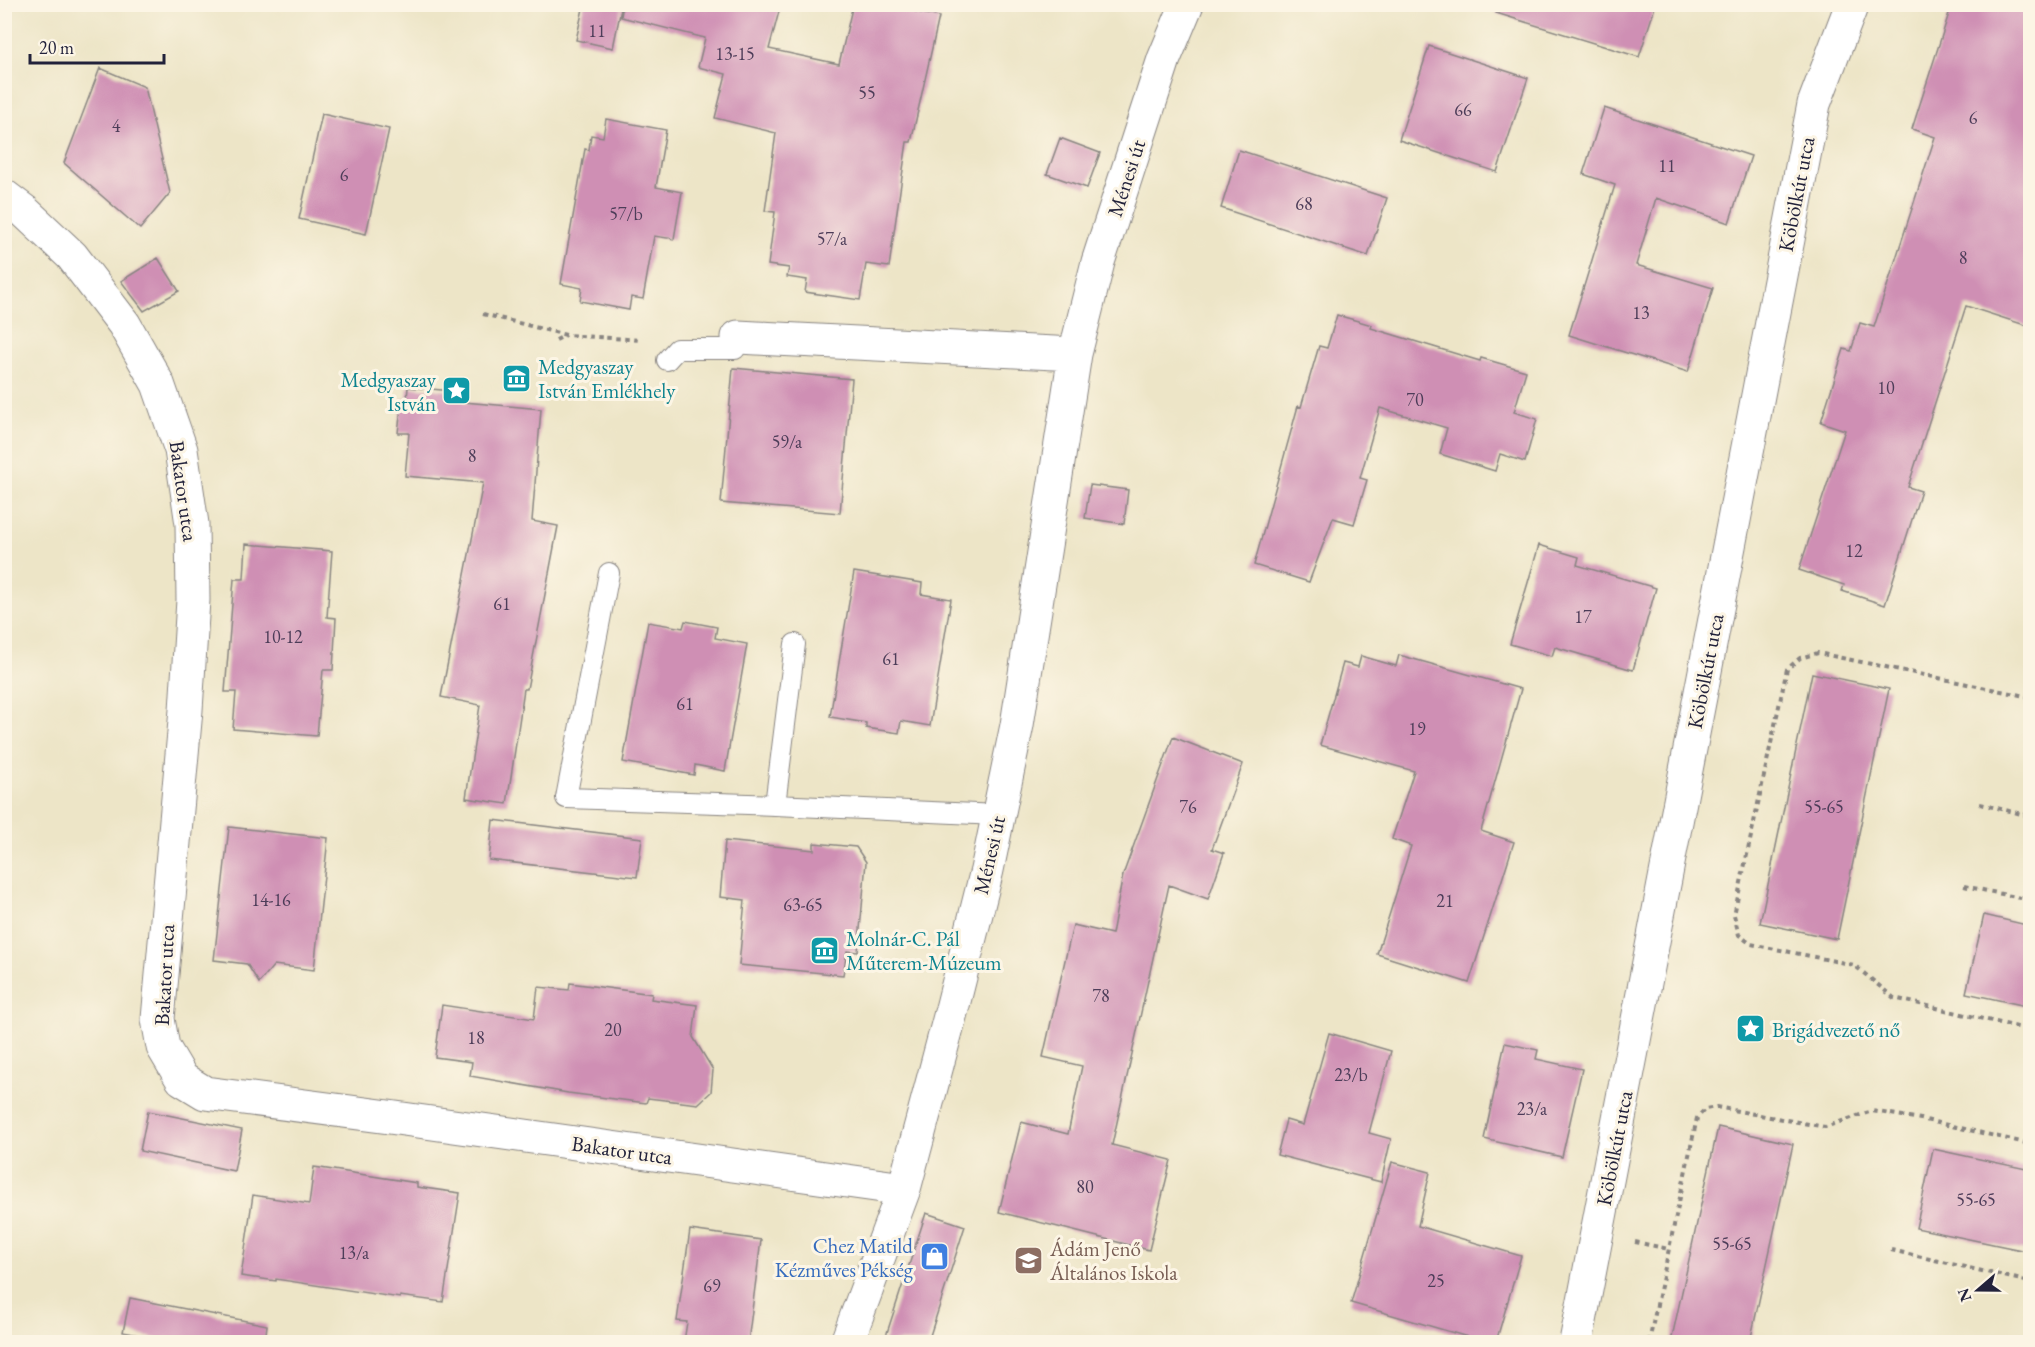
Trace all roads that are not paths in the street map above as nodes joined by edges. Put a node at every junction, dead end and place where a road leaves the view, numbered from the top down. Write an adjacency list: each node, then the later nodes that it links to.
1 (1186, 4): 5 (street, Ménesi út)
2 (1852, 4): 13 (street, Köbölkút utca)
3 (4, 196): 11 (street, Bakator utca)
4 (738, 337): 5 (street); 6 (lane)
5 (1075, 354): 10 (street, Ménesi út)
6 (672, 355)
7 (609, 573): 9 (lane)
8 (795, 644): 9 (lane)
9 (775, 804): 10 (lane)
10 (998, 815): 11 (street, Ménesi út)
11 (904, 1189): 12 (street, Ménesi út)
12 (847, 1342)
13 (1576, 1342)

